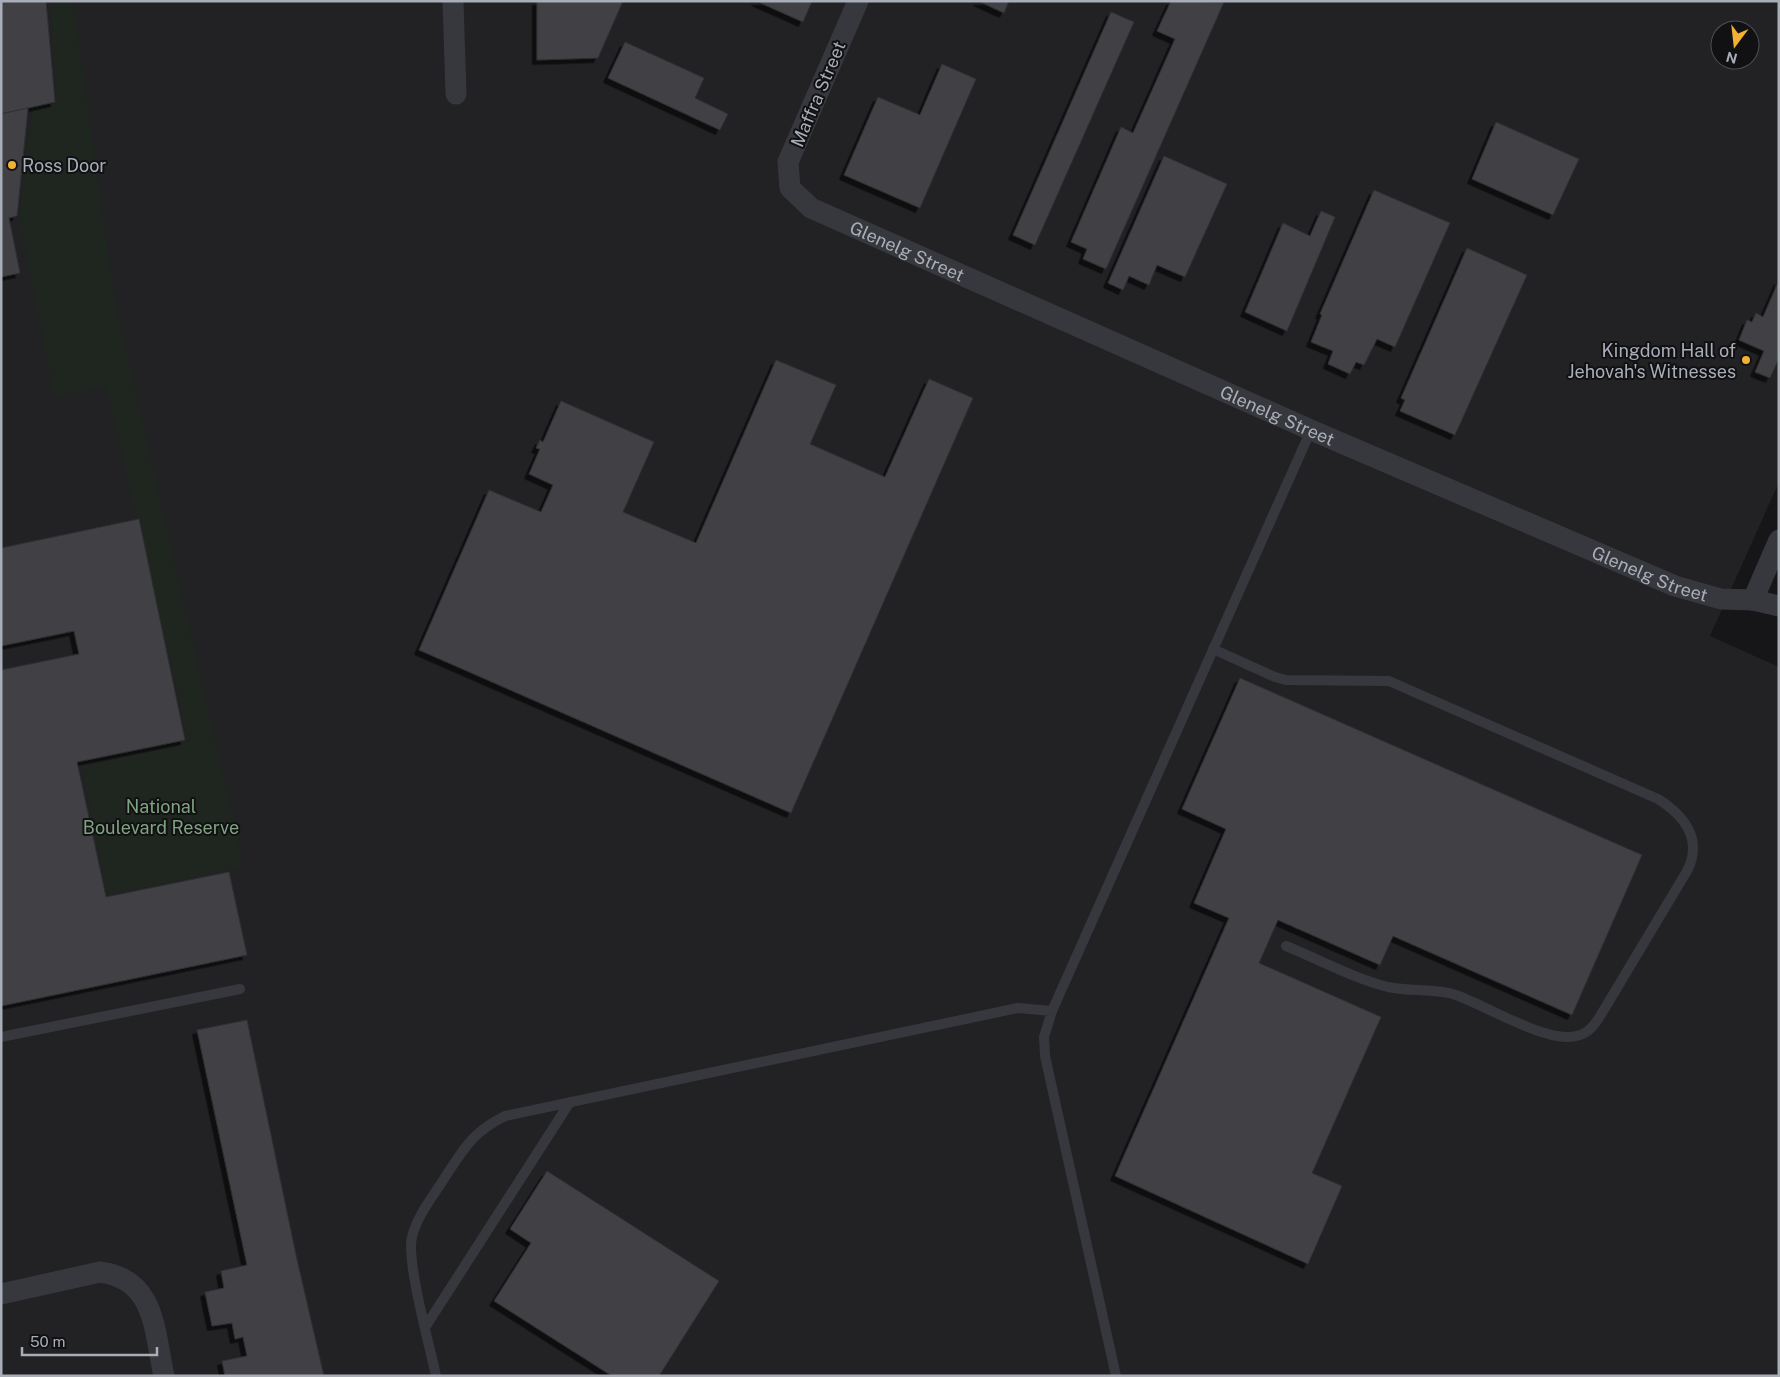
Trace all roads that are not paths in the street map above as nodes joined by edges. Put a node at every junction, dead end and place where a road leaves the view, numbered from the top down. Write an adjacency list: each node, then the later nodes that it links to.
1 (453, 1): 3 (street)
2 (858, 1): 4 (street, Maffra Street)
3 (456, 94)
4 (790, 188): 5 (street, Glenelg Street)
5 (1311, 430): 7 (street, Glenelg Street); 9 (lane)
6 (1779, 540): 7 (street)
7 (1752, 600): 8 (street, Glenelg Street)
8 (1779, 606)
9 (1213, 649): 10 (lane); 12 (lane)
10 (1286, 946)
11 (240, 989): 13 (lane)
12 (1052, 1011): 14 (lane); 19 (lane)
13 (1, 1037)
14 (570, 1102): 16 (lane); 16 (lane)
15 (1, 1294): 17 (street)
16 (426, 1326): 18 (lane)
17 (164, 1376)
18 (436, 1376)
19 (1116, 1376)

